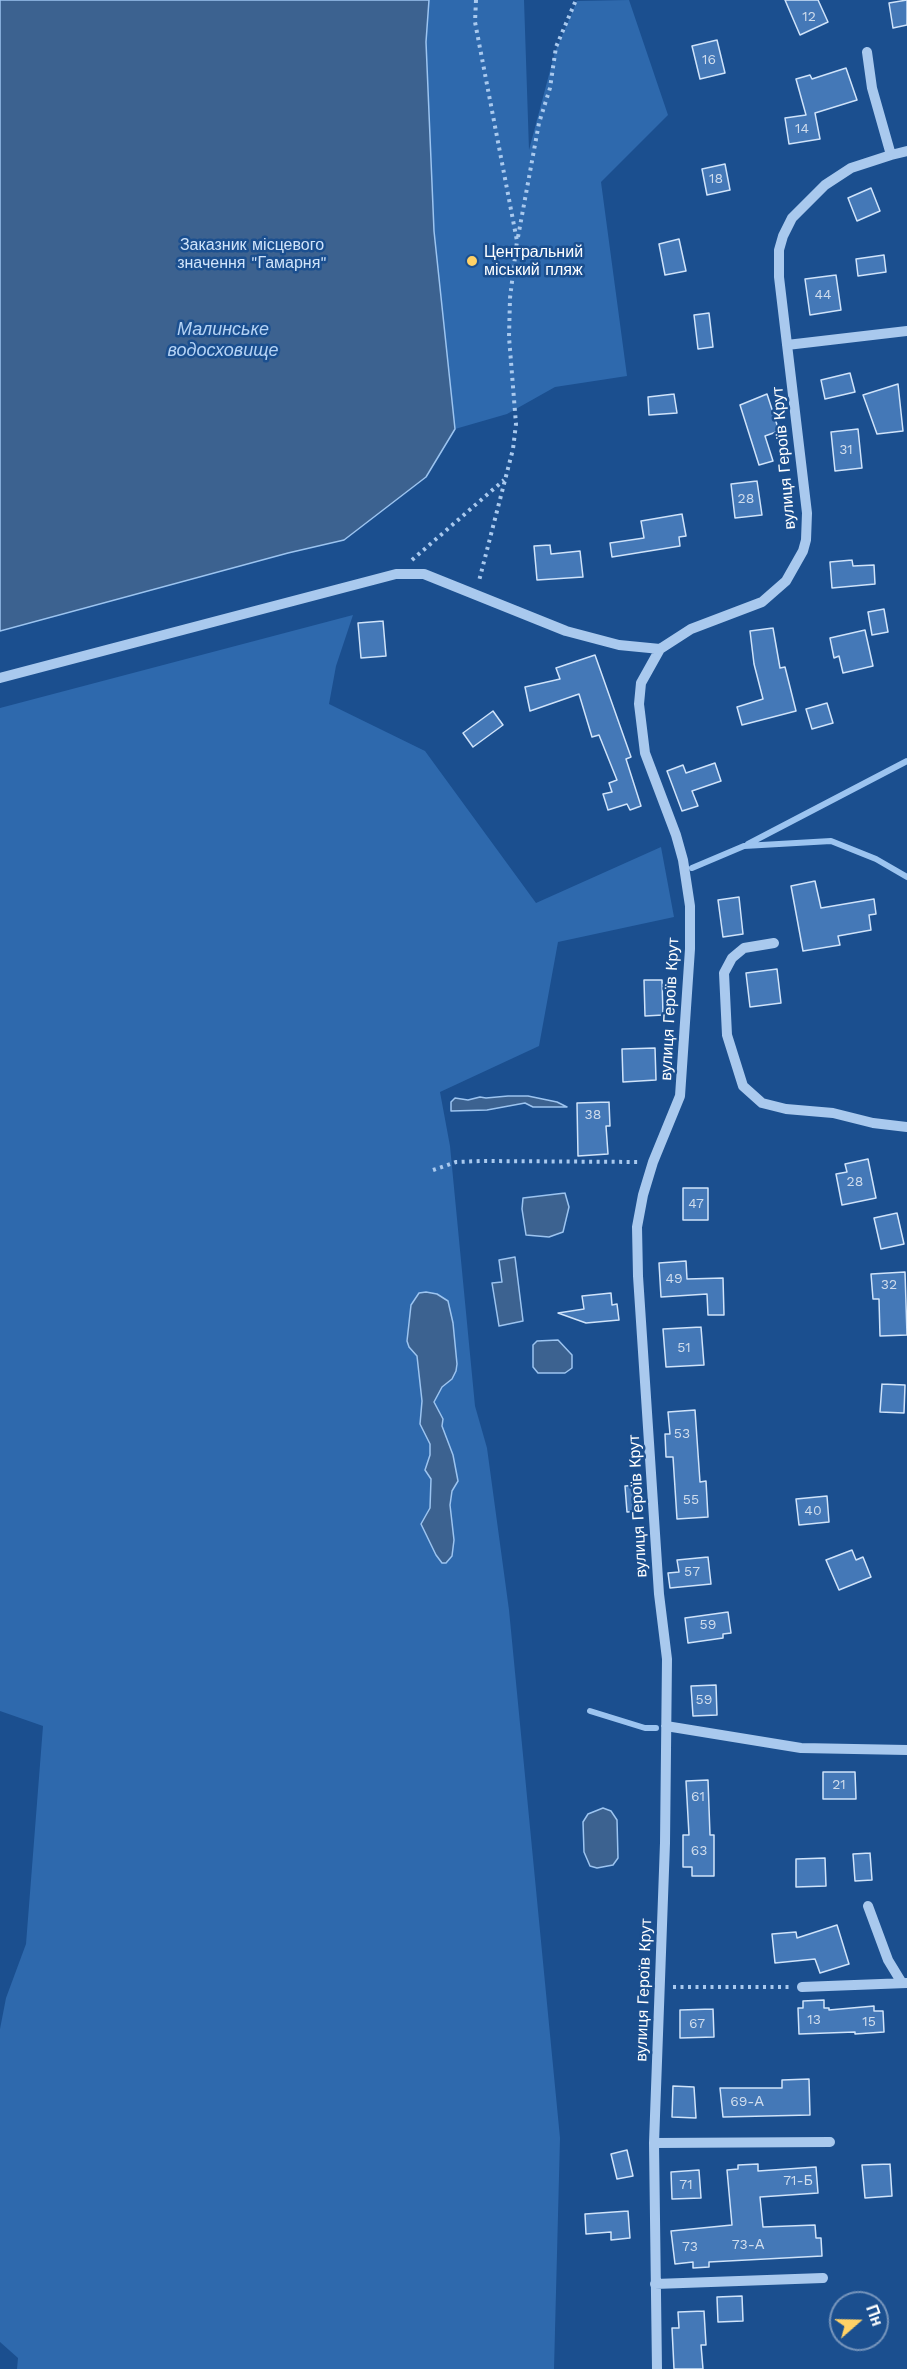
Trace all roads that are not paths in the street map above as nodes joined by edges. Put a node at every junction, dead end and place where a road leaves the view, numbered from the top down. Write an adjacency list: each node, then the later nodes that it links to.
1 (867, 52): 3 (street)
2 (907, 152): 3 (street, вулиця Героїв Крут)
3 (891, 155): 5 (street, вулиця Героїв Крут)
4 (907, 332): 5 (street)
5 (788, 345): 6 (street, вулиця Героїв Крут)
6 (660, 650): 7 (street); 10 (street, вулиця Героїв Крут)
7 (0, 678)
8 (774, 943): 9 (street)
9 (907, 1127)
10 (666, 1726): 11 (street); 16 (street, вулиця Героїв Крут)
11 (907, 1750)
12 (868, 1906): 13 (street)
13 (905, 1983): 14 (street)
14 (802, 1987)
15 (830, 2142): 16 (street)
16 (654, 2143): 18 (street, вулиця Героїв Крут)
17 (823, 2278): 18 (street)
18 (655, 2284): 19 (street, вулиця Героїв Крут)
19 (657, 2369)

